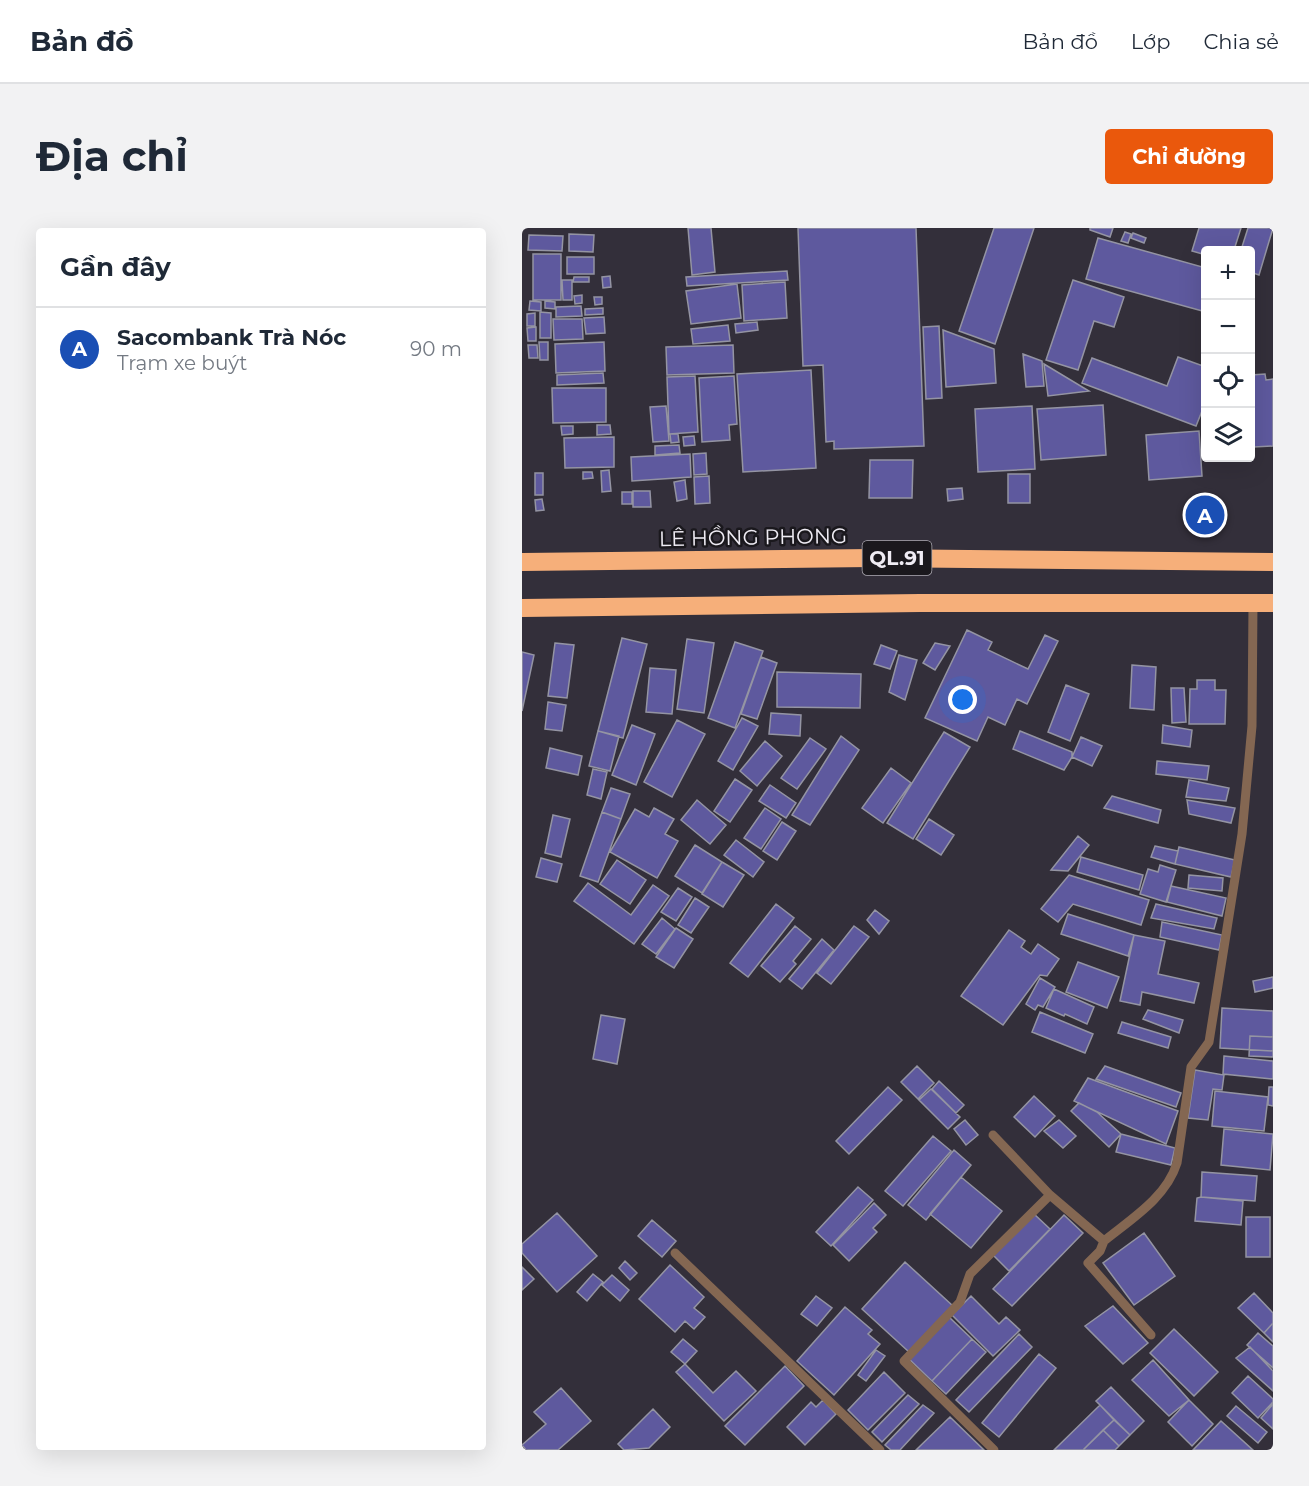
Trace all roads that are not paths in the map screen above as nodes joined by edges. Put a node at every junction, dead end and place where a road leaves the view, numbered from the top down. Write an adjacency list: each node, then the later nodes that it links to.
1 (522, 562): 2 (highway, LÊ HỒNG PHONG / QL.91)
2 (1273, 562)
3 (1253, 603): 4 (highway, QL.91); 5 (highway, QL.91); 8 (lane)
4 (1273, 603)
5 (522, 608)
6 (993, 1135): 7 (lane)
7 (1050, 1195): 8 (lane); 12 (lane)
8 (1104, 1241): 10 (lane)
9 (675, 1253): 11 (lane)
10 (1151, 1335)
11 (880, 1450)
12 (994, 1450)

